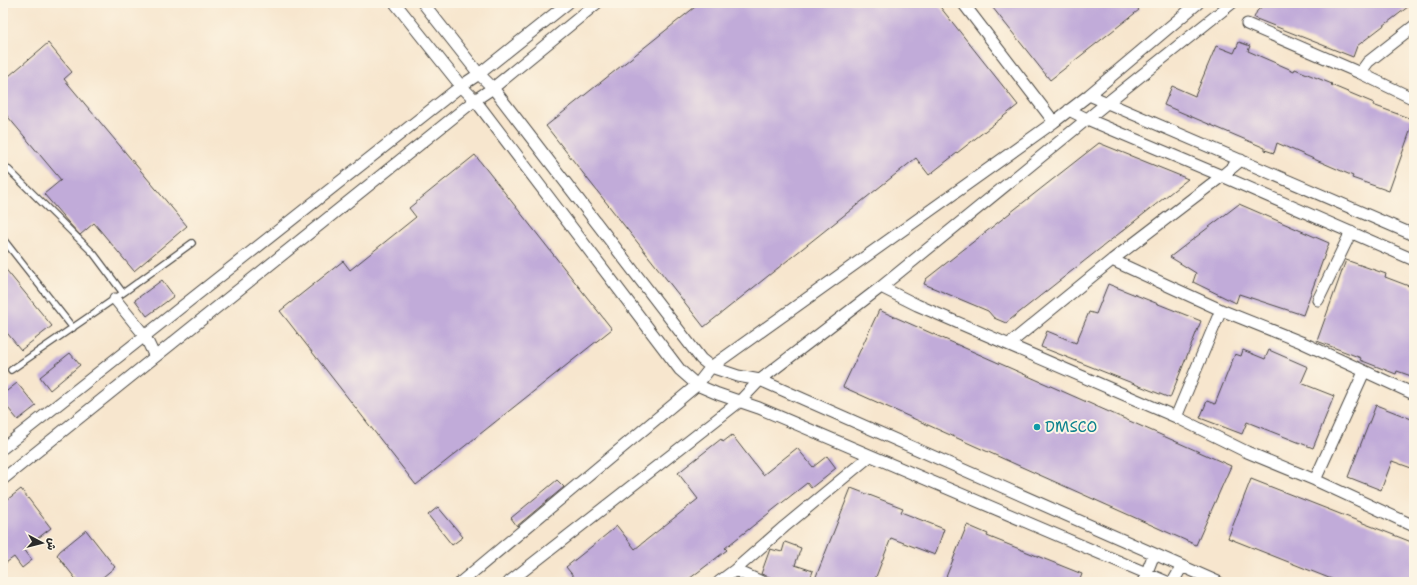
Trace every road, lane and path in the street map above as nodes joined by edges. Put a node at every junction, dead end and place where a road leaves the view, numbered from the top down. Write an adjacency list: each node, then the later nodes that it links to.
1 (395, 3): 12 (street)
2 (423, 3): 11 (street)
3 (568, 3): 11 (street)
4 (597, 3): 13 (street)
5 (963, 3): 20 (street)
6 (1198, 3): 14 (street)
7 (1232, 3): 17 (street)
8 (1247, 24): 10 (street)
9 (1414, 26): 10 (street)
10 (1360, 73): 15 (street)
11 (479, 74): 12 (street); 13 (street)
12 (461, 86): 16 (street); 35 (street)
13 (493, 88): 16 (street); 38 (street)
14 (1089, 95): 17 (street); 18 (street)
15 (1414, 99)
16 (475, 100): 37 (street); 42 (street)
17 (1108, 102): 19 (street); 21 (street)
18 (1069, 110): 19 (street); 20 (street)
19 (1087, 119): 23 (street); 30 (street)
20 (1054, 122): 38 (street)
21 (1241, 160): 23 (street); 25 (street)
22 (3, 164): 31 (lane)
23 (1222, 176): 24 (street); 28 (street)
24 (1351, 232): 29 (street); 32 (street)
25 (1414, 235)
26 (3, 238): 34 (lane)
27 (192, 243): 31 (lane)
28 (1112, 260): 33 (street); 36 (street)
29 (1414, 260)
30 (881, 288): 36 (street); 41 (street)
31 (119, 296): 34 (lane); 35 (street)
32 (1318, 300)
33 (1221, 310): 40 (street); 45 (street)
34 (72, 328): 39 (lane)
35 (145, 336): 37 (street); 46 (street)
36 (1009, 344): 45 (street)
37 (155, 357): 48 (street)
38 (711, 367): 41 (street); 42 (street)
39 (11, 370)
40 (1364, 372): 43 (street); 49 (street)
41 (760, 380): 44 (street); 51 (street)
42 (697, 385): 44 (street); 55 (street)
43 (1414, 394)
44 (739, 402): 47 (street); 56 (street)
45 (1176, 417): 49 (street)
46 (3, 448)
47 (870, 456): 53 (street); 54 (street)
48 (3, 479)
49 (1315, 480): 50 (street)
50 (1414, 526)
51 (1154, 554): 52 (street); 54 (street)
52 (1182, 566): 60 (street); 61 (street)
53 (735, 570): 57 (street); 58 (street)
54 (1145, 578): 59 (street)
55 (461, 582)
56 (509, 582)
57 (719, 582)
58 (762, 582)
59 (1167, 582)
60 (1173, 582)
61 (1218, 582)

